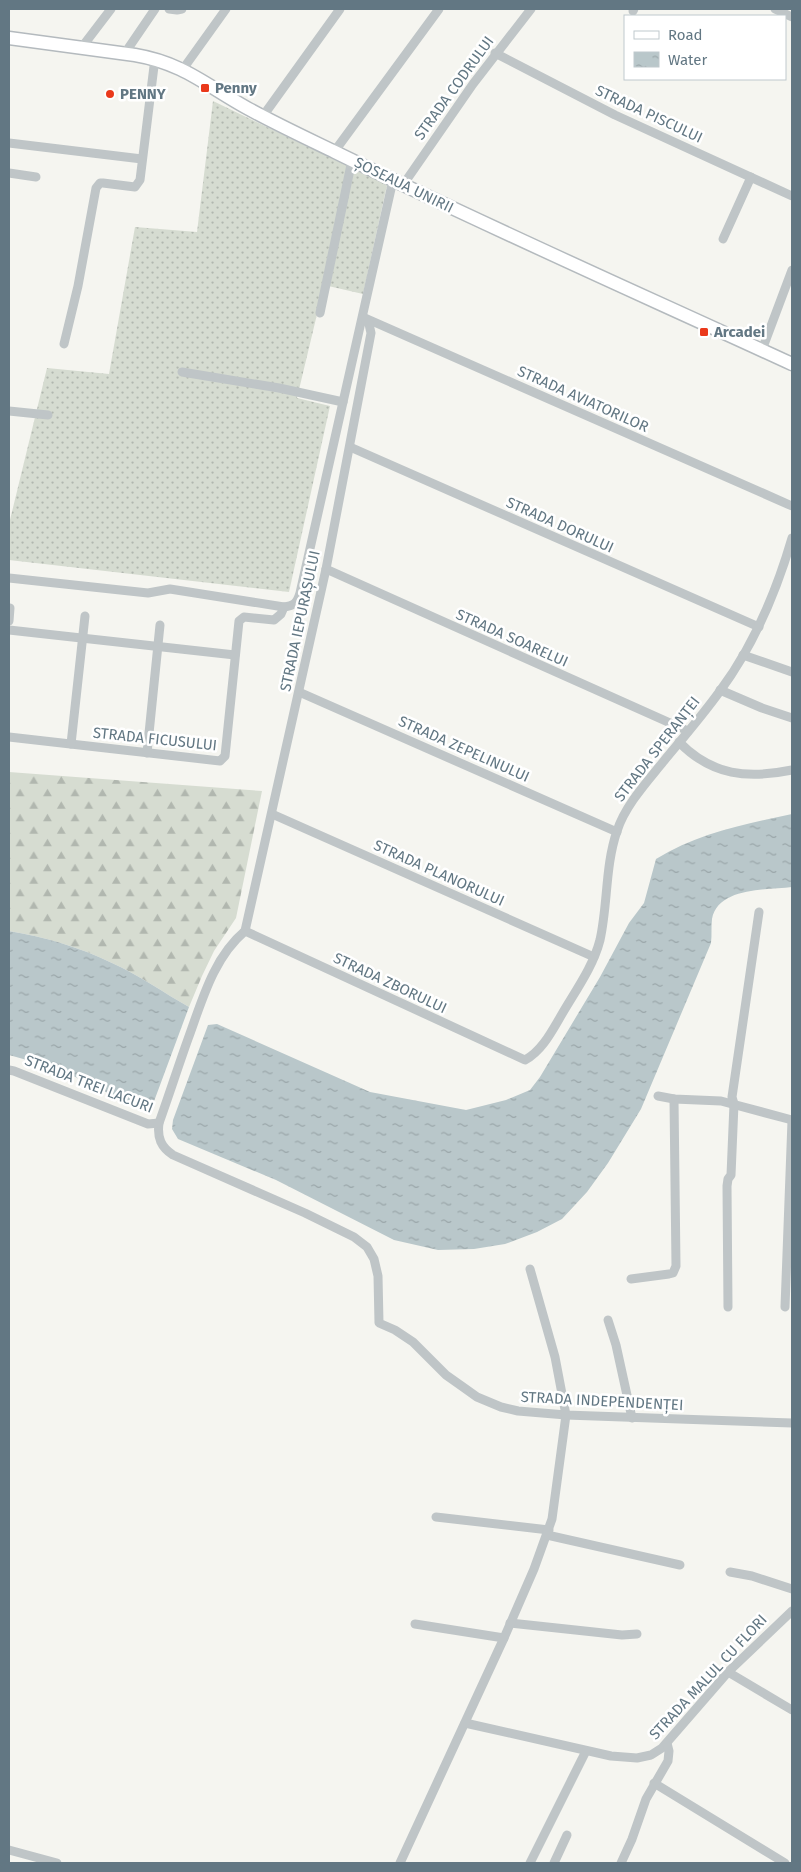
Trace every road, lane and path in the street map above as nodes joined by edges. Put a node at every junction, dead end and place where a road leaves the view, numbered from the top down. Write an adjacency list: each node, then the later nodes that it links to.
1 (111, 9): 12 (street)
2 (155, 9): 13 (street)
3 (168, 9): 4 (street)
4 (182, 9)
5 (226, 9): 16 (street)
6 (340, 9): 17 (street)
7 (440, 9): 19 (street)
8 (530, 9): 14 (street, STRADA CODRULUI)
9 (775, 9): 10 (street)
10 (792, 17)
11 (9, 38): 12 (main road, ȘOSEAUA UNIRII)
12 (82, 47): 13 (main road, ȘOSEAUA UNIRII)
13 (125, 53): 15 (main road, ȘOSEAUA UNIRII)
14 (495, 54): 24 (street, STRADA PISCULUI); 25 (street, STRADA CODRULUI)
15 (155, 58): 16 (main road, ȘOSEAUA UNIRII); 20 (street)
16 (183, 69): 17 (main road, ȘOSEAUA UNIRII)
17 (263, 116): 19 (main road, ȘOSEAUA UNIRII)
18 (9, 143): 20 (street)
19 (334, 152): 21 (main road, ȘOSEAUA UNIRII)
20 (142, 159): 31 (street)
21 (352, 160): 25 (main road, ȘOSEAUA UNIRII); 29 (street)
22 (9, 173): 23 (street)
23 (36, 177)
24 (751, 177): 26 (street, STRADA PISCULUI); 27 (street)
25 (398, 183): 30 (street, STRADA IEPURAȘULUI); 32 (main road, ȘOSEAUA UNIRII)
26 (792, 196)
27 (723, 239)
28 (792, 270): 32 (street)
29 (320, 313)
30 (363, 317): 35 (street, STRADA IEPURAȘULUI); 38 (street, STRADA IEPURAȘULUI); 39 (street, STRADA AVIATORILOR)
31 (64, 344)
32 (762, 350): 33 (main road, ȘOSEAUA UNIRII)
33 (792, 364)
34 (182, 372): 35 (street)
35 (343, 402): 44 (street, STRADA IEPURAȘULUI)
36 (9, 411): 37 (street)
37 (48, 415)
38 (350, 447): 42 (street, STRADA IEPURAȘULUI); 49 (street, STRADA DORULUI)
39 (792, 506)
40 (792, 538): 41 (street, STRADA SPERANȚEI)
41 (791, 550): 49 (street, STRADA SPERANȚEI)
42 (326, 569): 57 (street, STRADA IEPURAȘULUI); 59 (street, STRADA SOARELUI)
43 (9, 578): 44 (street)
44 (287, 607): 53 (street, STRADA FICUSULUI)
45 (10, 608): 47 (street)
46 (85, 616): 51 (street)
47 (9, 621)
48 (160, 625): 52 (street)
49 (759, 627): 54 (street, STRADA SPERANȚEI)
50 (9, 630): 51 (street)
51 (83, 637): 52 (street); 62 (street)
52 (158, 647): 53 (street); 63 (street)
53 (235, 655): 63 (street, STRADA FICUSULUI)
54 (743, 655): 55 (street); 56 (street, STRADA SPERANȚEI)
55 (792, 672)
56 (720, 690): 58 (street); 59 (street, STRADA SPERANȚEI)
57 (300, 692): 65 (street, STRADA IEPURAȘULUI); 66 (street, STRADA ZEPELINULUI)
58 (792, 718)
59 (688, 731): 61 (street, STRADA SPERANȚEI)
60 (9, 737): 62 (street, STRADA FICUSULUI)
61 (679, 742): 64 (street); 66 (street, STRADA SPERANȚEI)
62 (71, 744): 63 (street, STRADA FICUSULUI)
63 (148, 754)
64 (792, 770)
65 (272, 814): 68 (street, STRADA IEPURAȘULUI); 69 (street, STRADA PLANORULUI)
66 (617, 832): 69 (street, STRADA SPERANȚEI)
67 (759, 912): 74 (street)
68 (245, 931): 70 (street, STRADA ZBORULUI); 76 (street)
69 (594, 957): 70 (street, STRADA SPERANȚEI)
70 (524, 1060)
71 (9, 1070): 76 (street, STRADA TREI LACURI)
72 (658, 1096): 73 (street)
73 (674, 1099): 74 (street); 78 (street)
74 (734, 1104): 75 (street); 79 (street)
75 (792, 1121): 80 (street)
76 (159, 1123): 82 (street, STRADA INDEPENDENȚEI)
77 (530, 1269): 82 (street)
78 (631, 1279)
79 (728, 1307)
80 (785, 1307)
81 (608, 1320): 83 (street)
82 (566, 1415): 83 (street, STRADA INDEPENDENȚEI); 86 (street)
83 (632, 1418): 84 (street, STRADA INDEPENDENȚEI)
84 (792, 1423)
85 (436, 1517): 86 (street)
86 (548, 1532): 87 (street); 91 (street)
87 (680, 1565)
88 (730, 1572): 89 (street)
89 (792, 1589)
90 (792, 1610): 95 (street, STRADA MALUL CU FLORI)
91 (510, 1623): 93 (street); 94 (street)
92 (415, 1624): 94 (street)
93 (636, 1634)
94 (504, 1638): 97 (street)
95 (728, 1672): 96 (street); 98 (street, STRADA MALUL CU FLORI)
96 (792, 1710)
97 (465, 1723): 99 (street, STRADA MALUL CU FLORI); 104 (street)
98 (667, 1743): 99 (street, STRADA MALUL CU FLORI); 100 (street)
99 (586, 1751): 105 (street)
100 (654, 1783): 107 (street); 108 (street)
101 (567, 1835): 106 (street)
102 (9, 1850): 103 (street)
103 (57, 1863)
104 (400, 1863)
105 (530, 1863)
106 (554, 1863)
107 (620, 1863)
108 (786, 1863)

